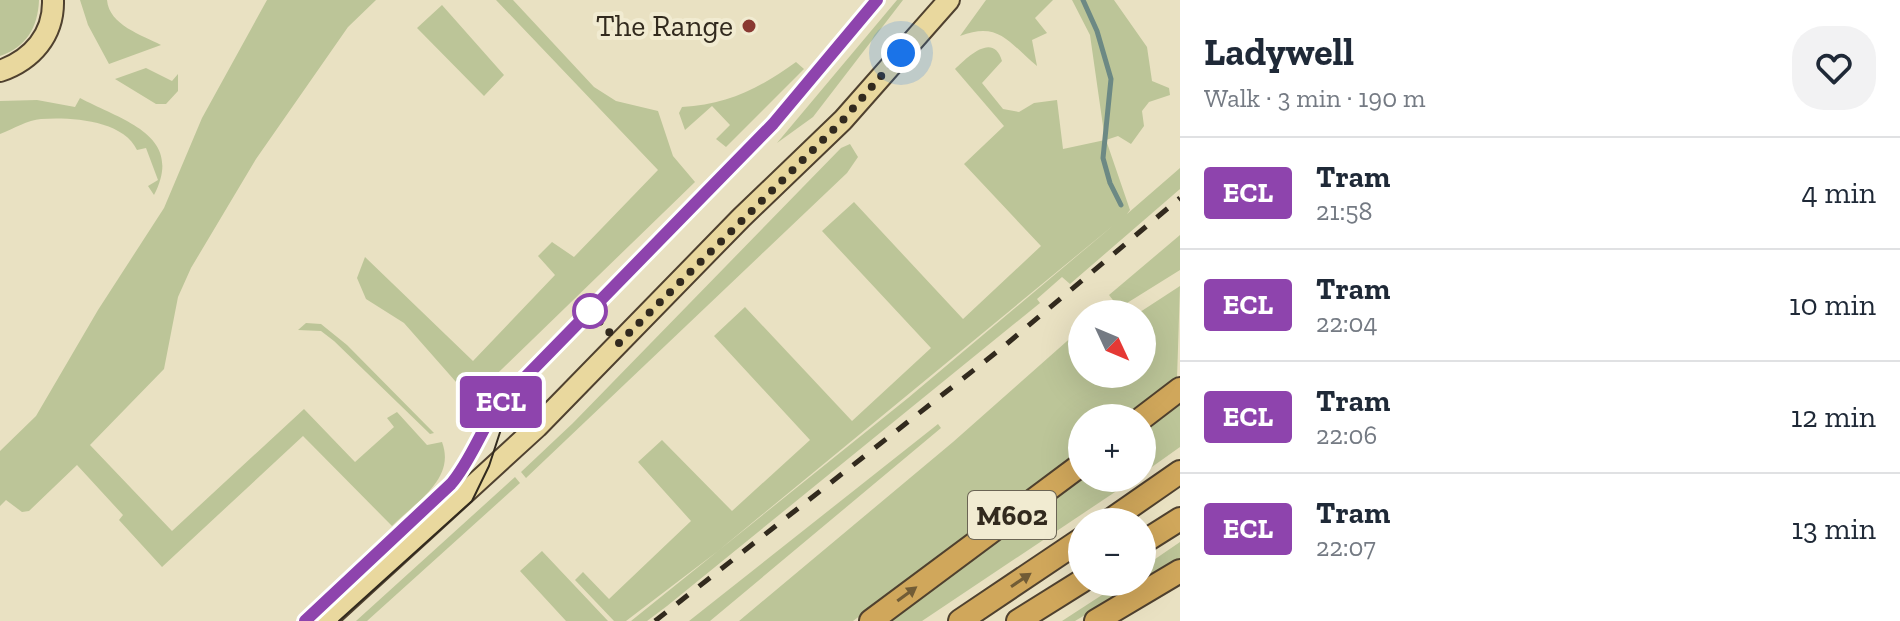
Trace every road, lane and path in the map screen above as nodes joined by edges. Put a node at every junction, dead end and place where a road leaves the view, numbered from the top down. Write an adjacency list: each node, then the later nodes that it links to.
1 (53, 0): 5 (main road)
2 (931, 0): 4 (main road)
3 (949, 0): 4 (main road)
4 (915, 36): 16 (main road)
5 (0, 71)
6 (1180, 389): 7 (highway)
7 (1156, 407)
8 (1180, 472): 10 (highway)
9 (1068, 474): 17 (highway, M602, one-way to 9)
10 (1128, 508)
11 (1180, 519): 12 (highway)
12 (1156, 534)
13 (1068, 548): 18 (highway, M602, one-way to 13)
14 (1180, 571): 20 (highway)
15 (1068, 590): 19 (highway)
16 (325, 621)
17 (871, 621)
18 (960, 621)
19 (1018, 621)
20 (1096, 621)

